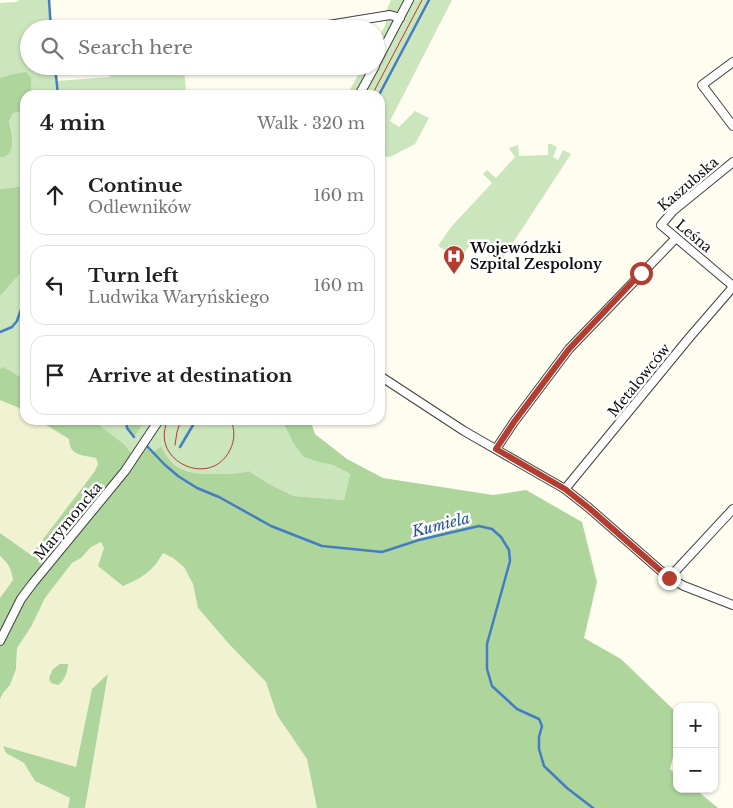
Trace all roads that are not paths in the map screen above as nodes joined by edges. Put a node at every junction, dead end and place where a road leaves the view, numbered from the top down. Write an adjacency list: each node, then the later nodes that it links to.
1 (409, 0): 2 (street)
2 (400, 18): 3 (street); 4 (street)
3 (359, 20)
4 (385, 46)
5 (733, 62): 8 (street)
6 (370, 75): 7 (street)
7 (362, 90)
8 (733, 126)
9 (732, 166): 10 (street, Kaszubska)
10 (661, 225): 11 (street, Leśna)
11 (676, 238): 12 (street, Leśna); 15 (street)
12 (733, 287): 16 (street, Metalowców)
13 (385, 379): 15 (street)
14 (156, 425): 20 (street, Marymoncka)
15 (496, 449): 16 (street)
16 (565, 489): 18 (street)
17 (733, 509): 18 (street)
18 (669, 578): 19 (street)
19 (733, 605)
20 (0, 641)

